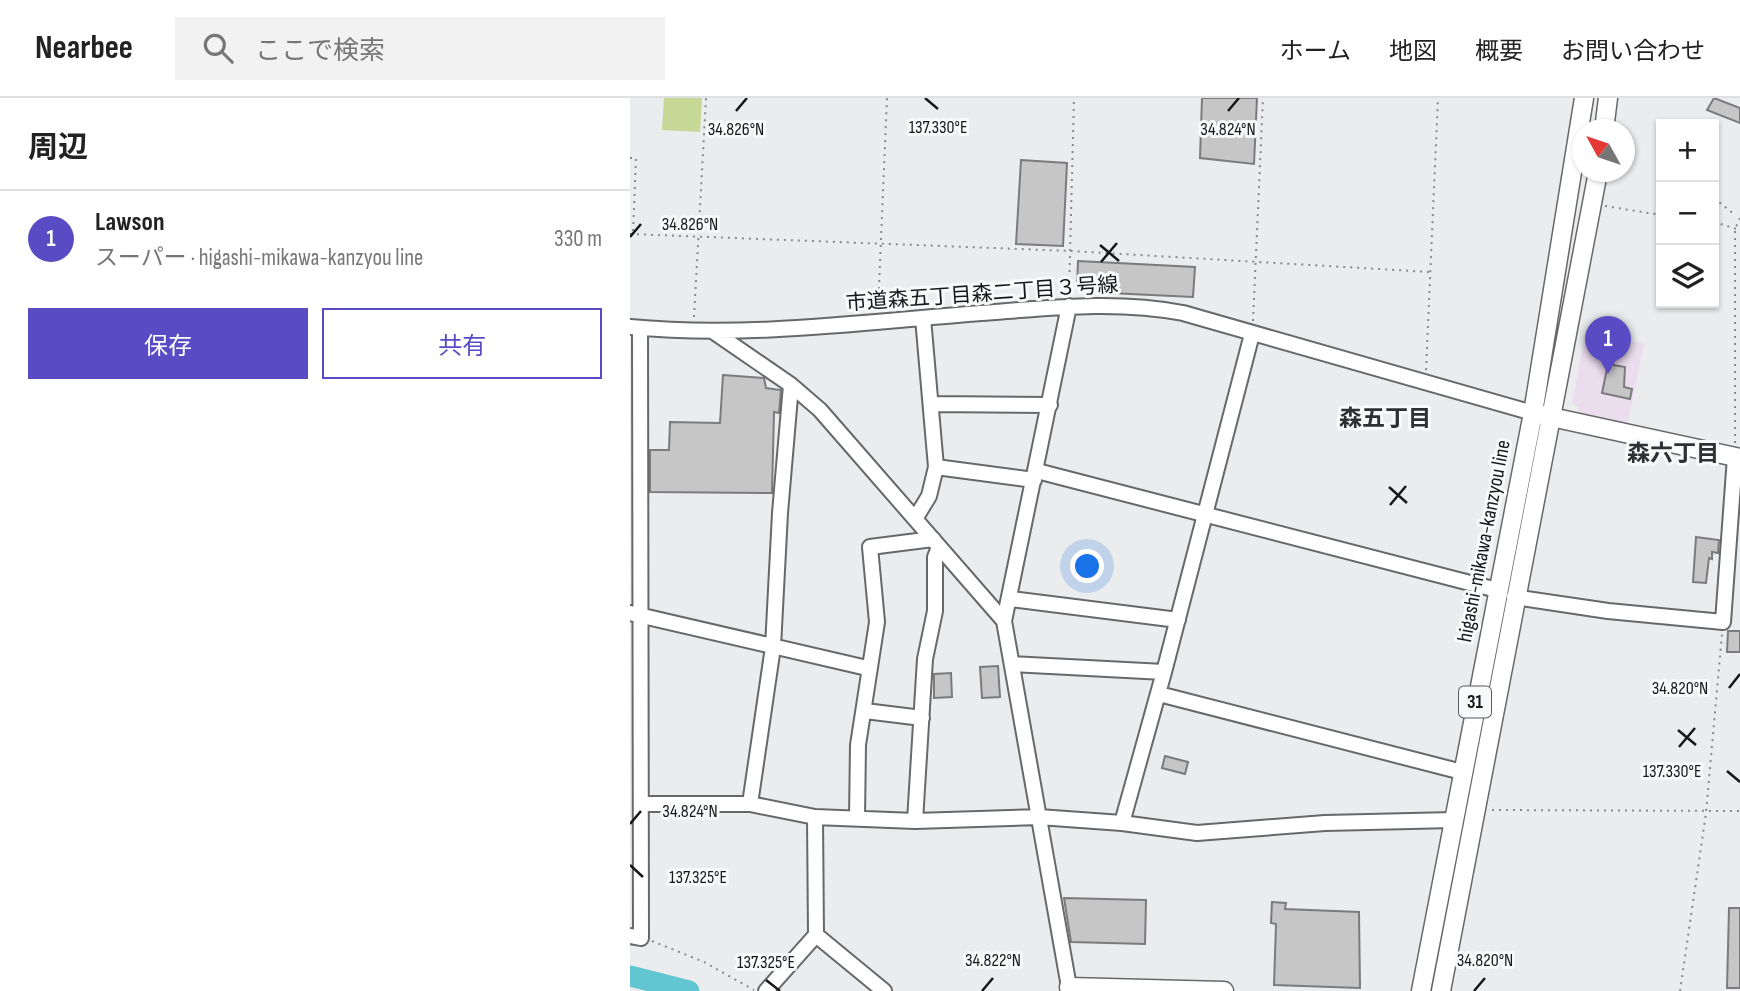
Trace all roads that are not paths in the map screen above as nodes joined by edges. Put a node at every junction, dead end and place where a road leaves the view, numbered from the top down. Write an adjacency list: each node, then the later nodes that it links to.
1 (1584, 98): 13 (main road, higashi-mikawa-kanzyou line / 31)
2 (1608, 98): 3 (main road)
3 (1605, 119)
4 (1597, 182): 13 (main road, higashi-mikawa-kanzyou line / 31)
5 (1069, 306): 6 (street, 市道森五丁目森二丁目３号線); 9 (street, 市道森五丁目森二丁目３号線); 12 (street)
6 (923, 318): 8 (street, 市道森五丁目森二丁目３号線); 11 (street)
7 (635, 328): 8 (street, 市道森五丁目森二丁目３号線); 14 (street)
8 (714, 332): 10 (street)
9 (1252, 334): 13 (street, 市道森五丁目森二丁目３号線); 18 (street)
10 (791, 385): 19 (street); 27 (street)
11 (932, 404): 12 (street); 16 (street)
12 (1050, 405): 17 (street)
13 (1542, 415): 15 (main road); 21 (main road, higashi-mikawa-kanzyou line / 31); 22 (main road, higashi-mikawa-kanzyou line / 31)
14 (635, 428): 24 (street)
15 (1737, 458): 22 (street)
16 (936, 467): 17 (street); 19 (street)
17 (1035, 476): 18 (street); 23 (street)
18 (1206, 513): 21 (street); 25 (street)
19 (915, 519): 20 (street)
20 (936, 543): 26 (street); 29 (street); 33 (street)
21 (1497, 590): 34 (main road, higashi-mikawa-kanzyou line / 31)
22 (1514, 597): 51 (main road, higashi-mikawa-kanzyou line / 31)
23 (1011, 599): 25 (street); 26 (street)
24 (635, 613): 27 (street); 35 (street)
25 (1178, 620): 30 (street)
26 (1004, 621): 28 (street)
27 (773, 647): 29 (street); 37 (street)
28 (1013, 664): 30 (street); 39 (street)
29 (867, 668): 32 (street)
30 (1164, 672): 31 (street)
31 (1159, 694): 34 (street); 43 (street)
32 (865, 711): 33 (street); 40 (street)
33 (922, 718): 42 (street)
34 (1462, 772): 41 (main road, higashi-mikawa-kanzyou line / 31)
35 (636, 785): 36 (street)
36 (642, 804): 37 (street); 45 (street)
37 (750, 804): 38 (street)
38 (815, 817): 40 (street); 44 (street)
39 (1039, 817): 42 (street); 43 (street); 46 (street)
40 (857, 818): 42 (street)
41 (1454, 820): 43 (street); 50 (main road, higashi-mikawa-kanzyou line / 31)
42 (915, 821)
43 (1122, 823)
44 (816, 936): 47 (street); 48 (street)
45 (635, 937)
46 (1069, 989): 49 (main road)
47 (766, 991)
48 (884, 991)
49 (1224, 991)
50 (1422, 991)
51 (1441, 991)

